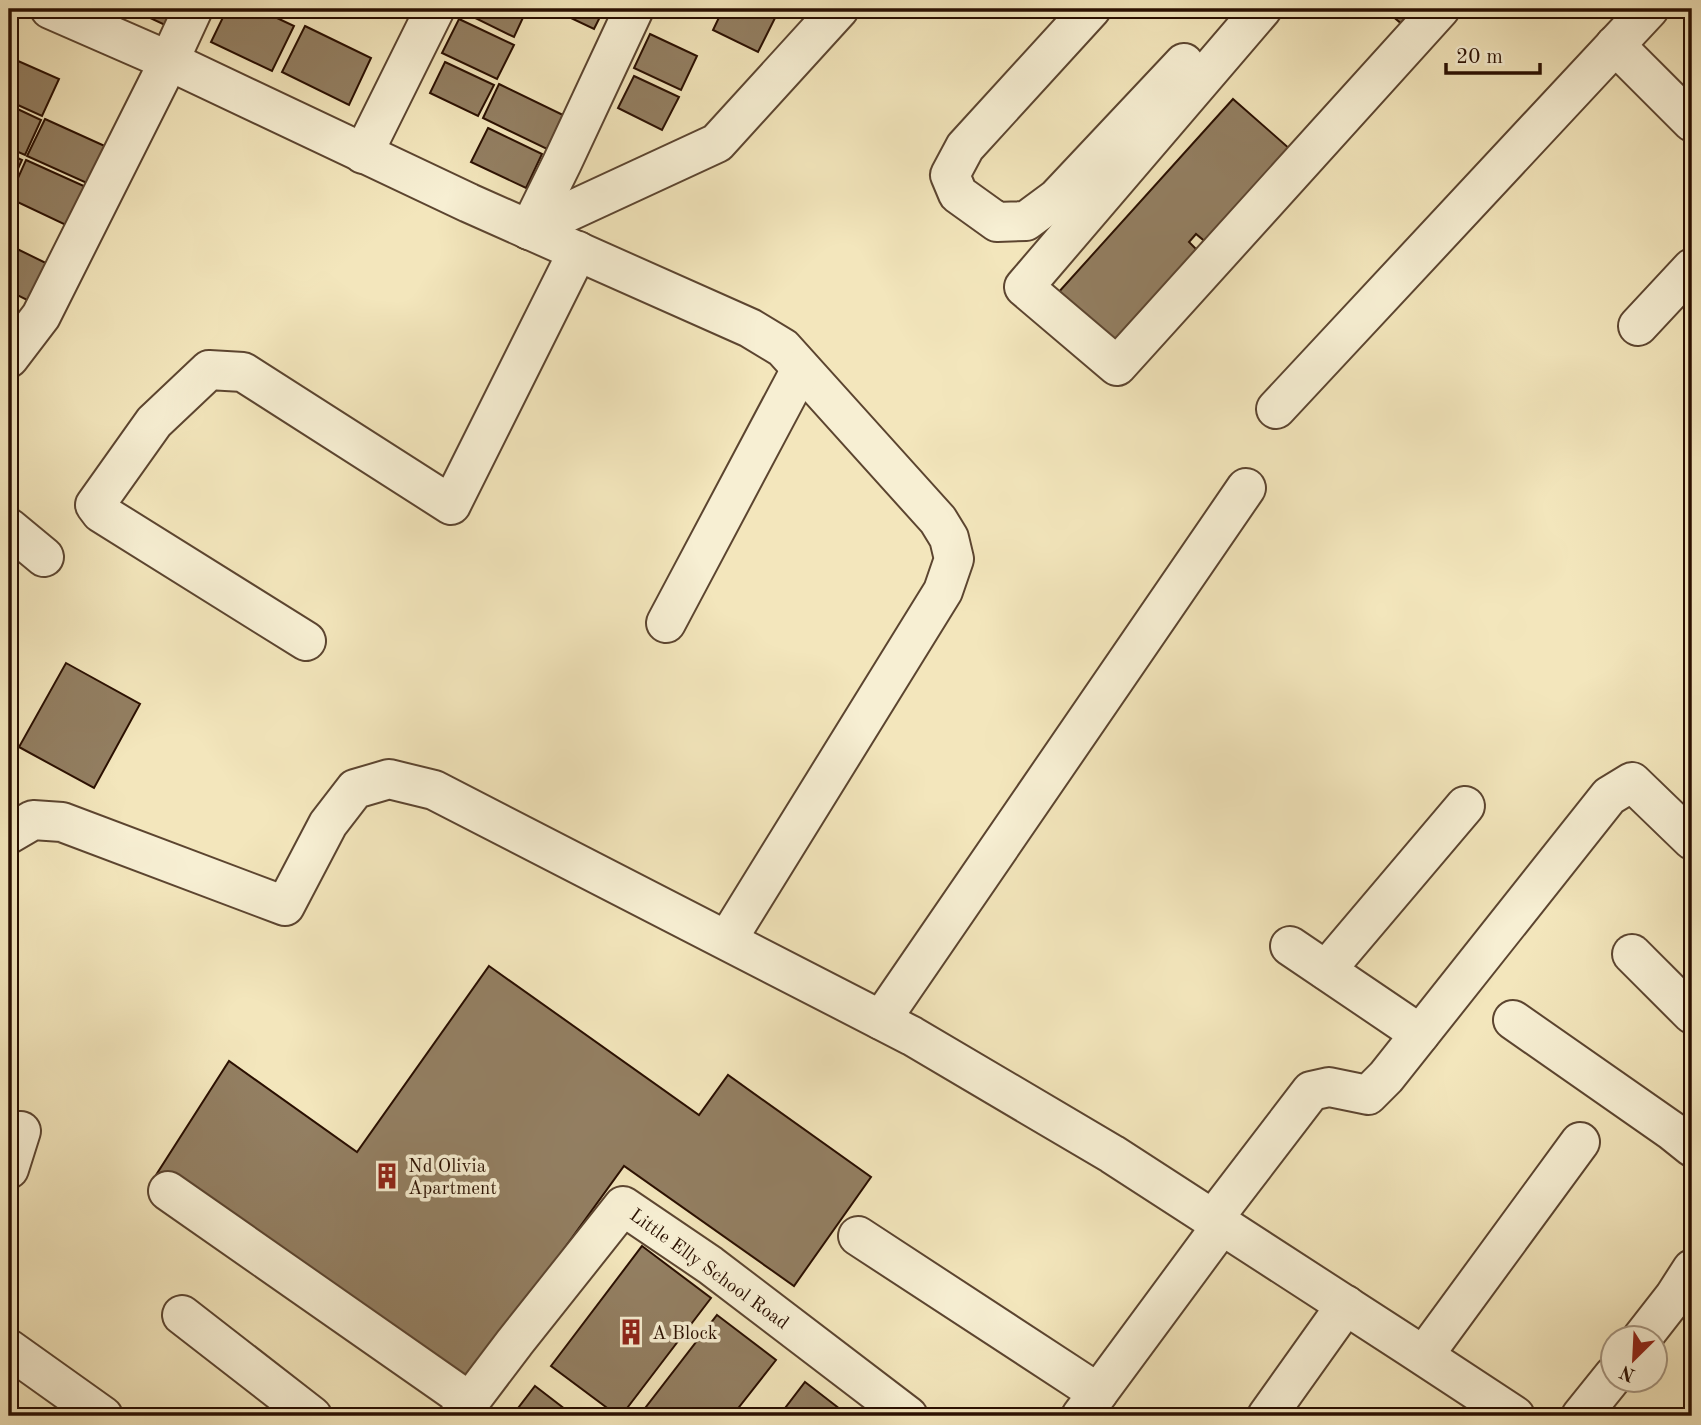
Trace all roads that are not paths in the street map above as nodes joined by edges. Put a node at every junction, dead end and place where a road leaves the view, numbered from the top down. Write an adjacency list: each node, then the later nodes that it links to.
1 (50, 9): 12 (street)
2 (193, 9): 12 (street)
3 (435, 9): 14 (street)
4 (634, 9): 15 (street)
5 (839, 9): 15 (street)
6 (1091, 9): 7 (street)
7 (1231, 9)
8 (1262, 9): 9 (street)
9 (1440, 9)
10 (1649, 9): 11 (street)
11 (1615, 45): 13 (street); 21 (street)
12 (169, 61): 14 (street); 19 (street)
13 (1686, 104)
14 (363, 154): 15 (street)
15 (529, 230): 16 (street)
16 (578, 251): 20 (street); 26 (street)
17 (1692, 268): 18 (street)
18 (1638, 326)
19 (9, 358)
20 (801, 369): 25 (street); 30 (street)
21 (1276, 409)
22 (1246, 488): 35 (street)
23 (9, 528): 24 (street)
24 (44, 557)
25 (666, 623)
26 (306, 641)
27 (1465, 806): 33 (street)
28 (9, 834): 30 (street)
29 (1692, 840): 37 (street)
30 (727, 940): 35 (street)
31 (1290, 946): 33 (street)
32 (1632, 954): 34 (street)
33 (1326, 970): 37 (street)
34 (1692, 1014)
35 (881, 1020): 43 (street)
36 (1513, 1020): 40 (street)
37 (1420, 1034): 43 (street)
38 (21, 1131): 41 (street)
39 (1580, 1142): 50 (street)
40 (1692, 1147)
41 (9, 1169)
42 (168, 1191): 53 (street)
43 (1217, 1222): 46 (street); 52 (street)
44 (858, 1236): 52 (street)
45 (1692, 1269): 48 (street)
46 (1346, 1305): 50 (street); 57 (street)
47 (182, 1315): 55 (street)
48 (1653, 1324)
49 (9, 1349): 54 (street)
50 (1424, 1355): 58 (street)
51 (1600, 1392): 59 (street)
52 (1089, 1405)
53 (464, 1409): 56 (street, Little Elly School Road)
54 (103, 1416)
55 (312, 1416)
56 (908, 1416)
57 (1267, 1416)
58 (1515, 1416)
59 (1581, 1416)

